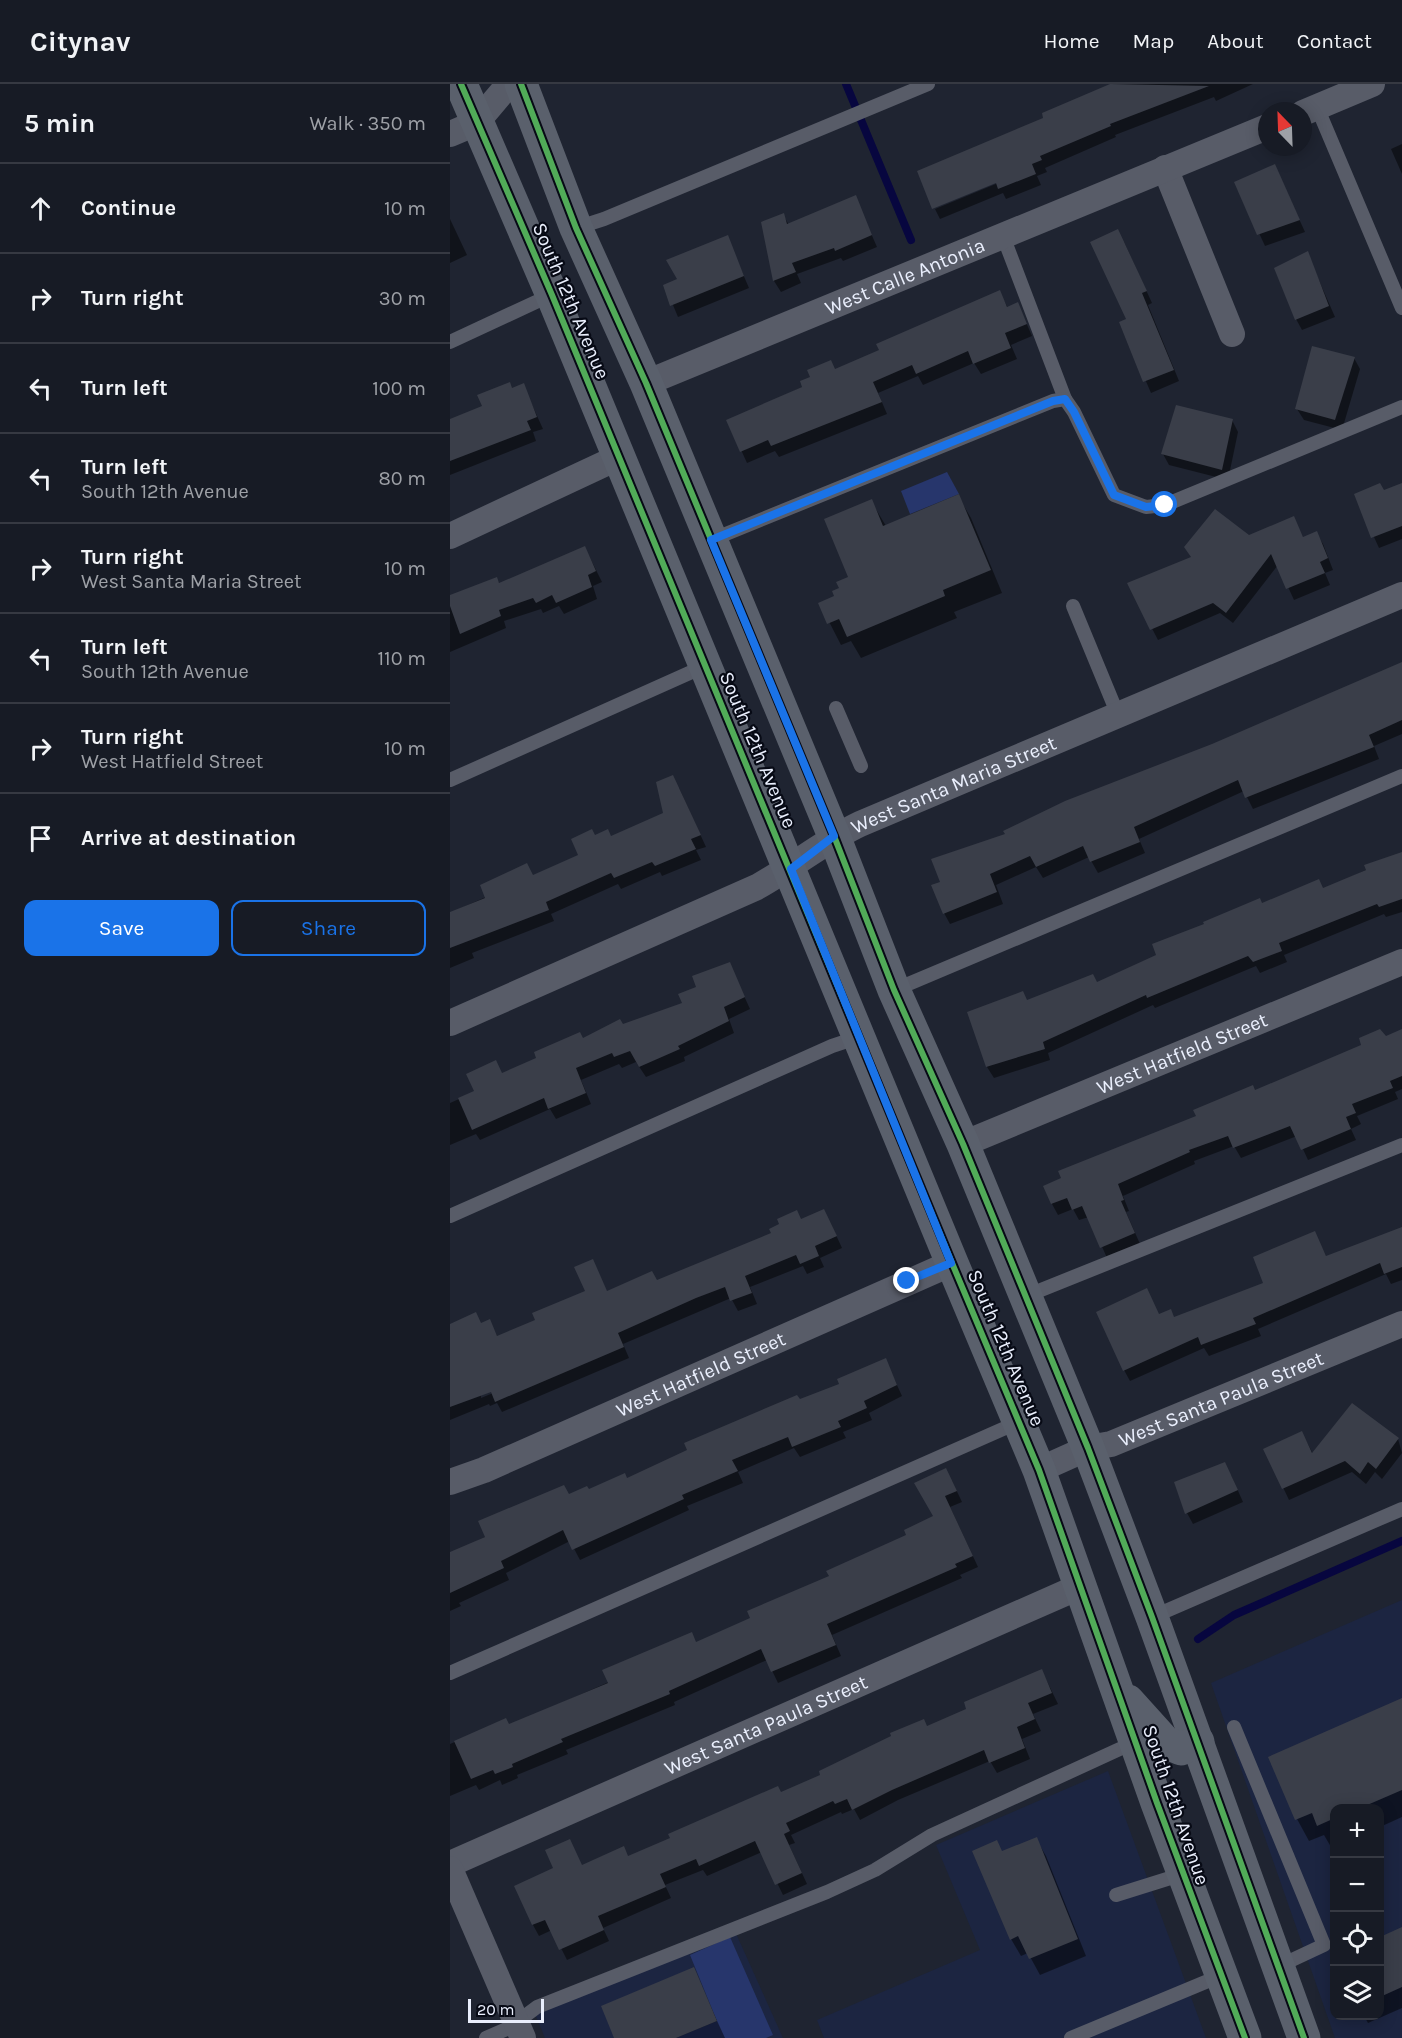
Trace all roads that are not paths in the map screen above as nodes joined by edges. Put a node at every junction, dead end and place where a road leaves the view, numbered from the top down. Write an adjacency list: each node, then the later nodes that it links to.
1 (461, 84): 8 (main road, South 12th Avenue)
2 (509, 84): 8 (street)
3 (521, 84): 11 (main road, South 12th Avenue)
4 (928, 84): 11 (lane)
5 (1372, 84): 6 (street)
6 (1312, 109)
7 (1312, 114): 14 (lane)
8 (463, 129): 13 (main road, South 12th Avenue)
9 (1258, 131): 10 (street, West Calle Antonia)
10 (1165, 168): 12 (street, West Calle Antonia); 15 (street)
11 (576, 228): 17 (main road, South 12th Avenue)
12 (1003, 236): 17 (street, West Calle Antonia); 18 (lane)
13 (552, 295): 16 (lane); 20 (main road, South 12th Avenue)
14 (1402, 308)
15 (1232, 334)
16 (450, 342)
17 (646, 383): 22 (main road, South 12th Avenue)
18 (1065, 399): 19 (lane); 22 (lane)
19 (1402, 407)
20 (619, 457): 21 (street); 25 (main road, South 12th Avenue)
21 (450, 536)
22 (711, 540): 31 (main road, South 12th Avenue)
23 (1402, 595): 27 (street, West Santa Maria Street)
24 (1073, 606): 27 (lane)
25 (705, 666): 30 (lane); 32 (main road, South 12th Avenue)
26 (836, 708): 28 (lane)
27 (1118, 715): 31 (street, West Santa Maria Street)
28 (861, 766)
29 (1402, 776): 34 (lane)
30 (450, 780)
31 (834, 836): 32 (street, West Santa Maria Street); 34 (main road, South 12th Avenue)
32 (791, 869): 35 (street, West Santa Maria Street); 36 (main road, South 12th Avenue)
33 (1402, 962): 37 (street, West Hatfield Street)
34 (894, 990): 37 (main road, South 12th Avenue)
35 (450, 1023)
36 (860, 1037): 39 (lane); 40 (main road, South 12th Avenue)
37 (963, 1144): 41 (main road, South 12th Avenue)
38 (1402, 1145): 41 (lane)
39 (450, 1216)
40 (951, 1263): 43 (main road, South 12th Avenue); 46 (street, West Hatfield Street)
41 (1026, 1296): 44 (main road, South 12th Avenue)
42 (1402, 1323): 44 (street, West Santa Paula Street)
43 (1020, 1422): 45 (main road, South 12th Avenue); 50 (lane)
44 (1088, 1449): 45 (street, West Santa Paula Street); 49 (main road, South 12th Avenue)
45 (1040, 1470): 48 (main road, South 12th Avenue)
46 (450, 1482)
47 (1402, 1509): 49 (lane)
48 (1081, 1586): 51 (main road, South 12th Avenue); 55 (street, West Santa Paula Street)
49 (1152, 1617): 53 (main road, South 12th Avenue)
50 (450, 1673)
51 (1119, 1690): 53 (main road); 54 (main road, South 12th Avenue)
52 (1234, 1727): 59 (lane)
53 (1203, 1740): 59 (main road, South 12th Avenue)
54 (1136, 1742): 57 (main road, South 12th Avenue); 61 (lane)
55 (450, 1864)
56 (450, 1869): 61 (street)
57 (1183, 1874): 58 (lane); 60 (main road, South 12th Avenue)
58 (1116, 1895)
59 (1277, 1967): 65 (main road, South 12th Avenue)
60 (1220, 1976): 63 (lane); 64 (main road, South 12th Avenue)
61 (520, 2030): 62 (lane)
62 (486, 2038)
63 (1071, 2038)
64 (1245, 2038)
65 (1304, 2038)

